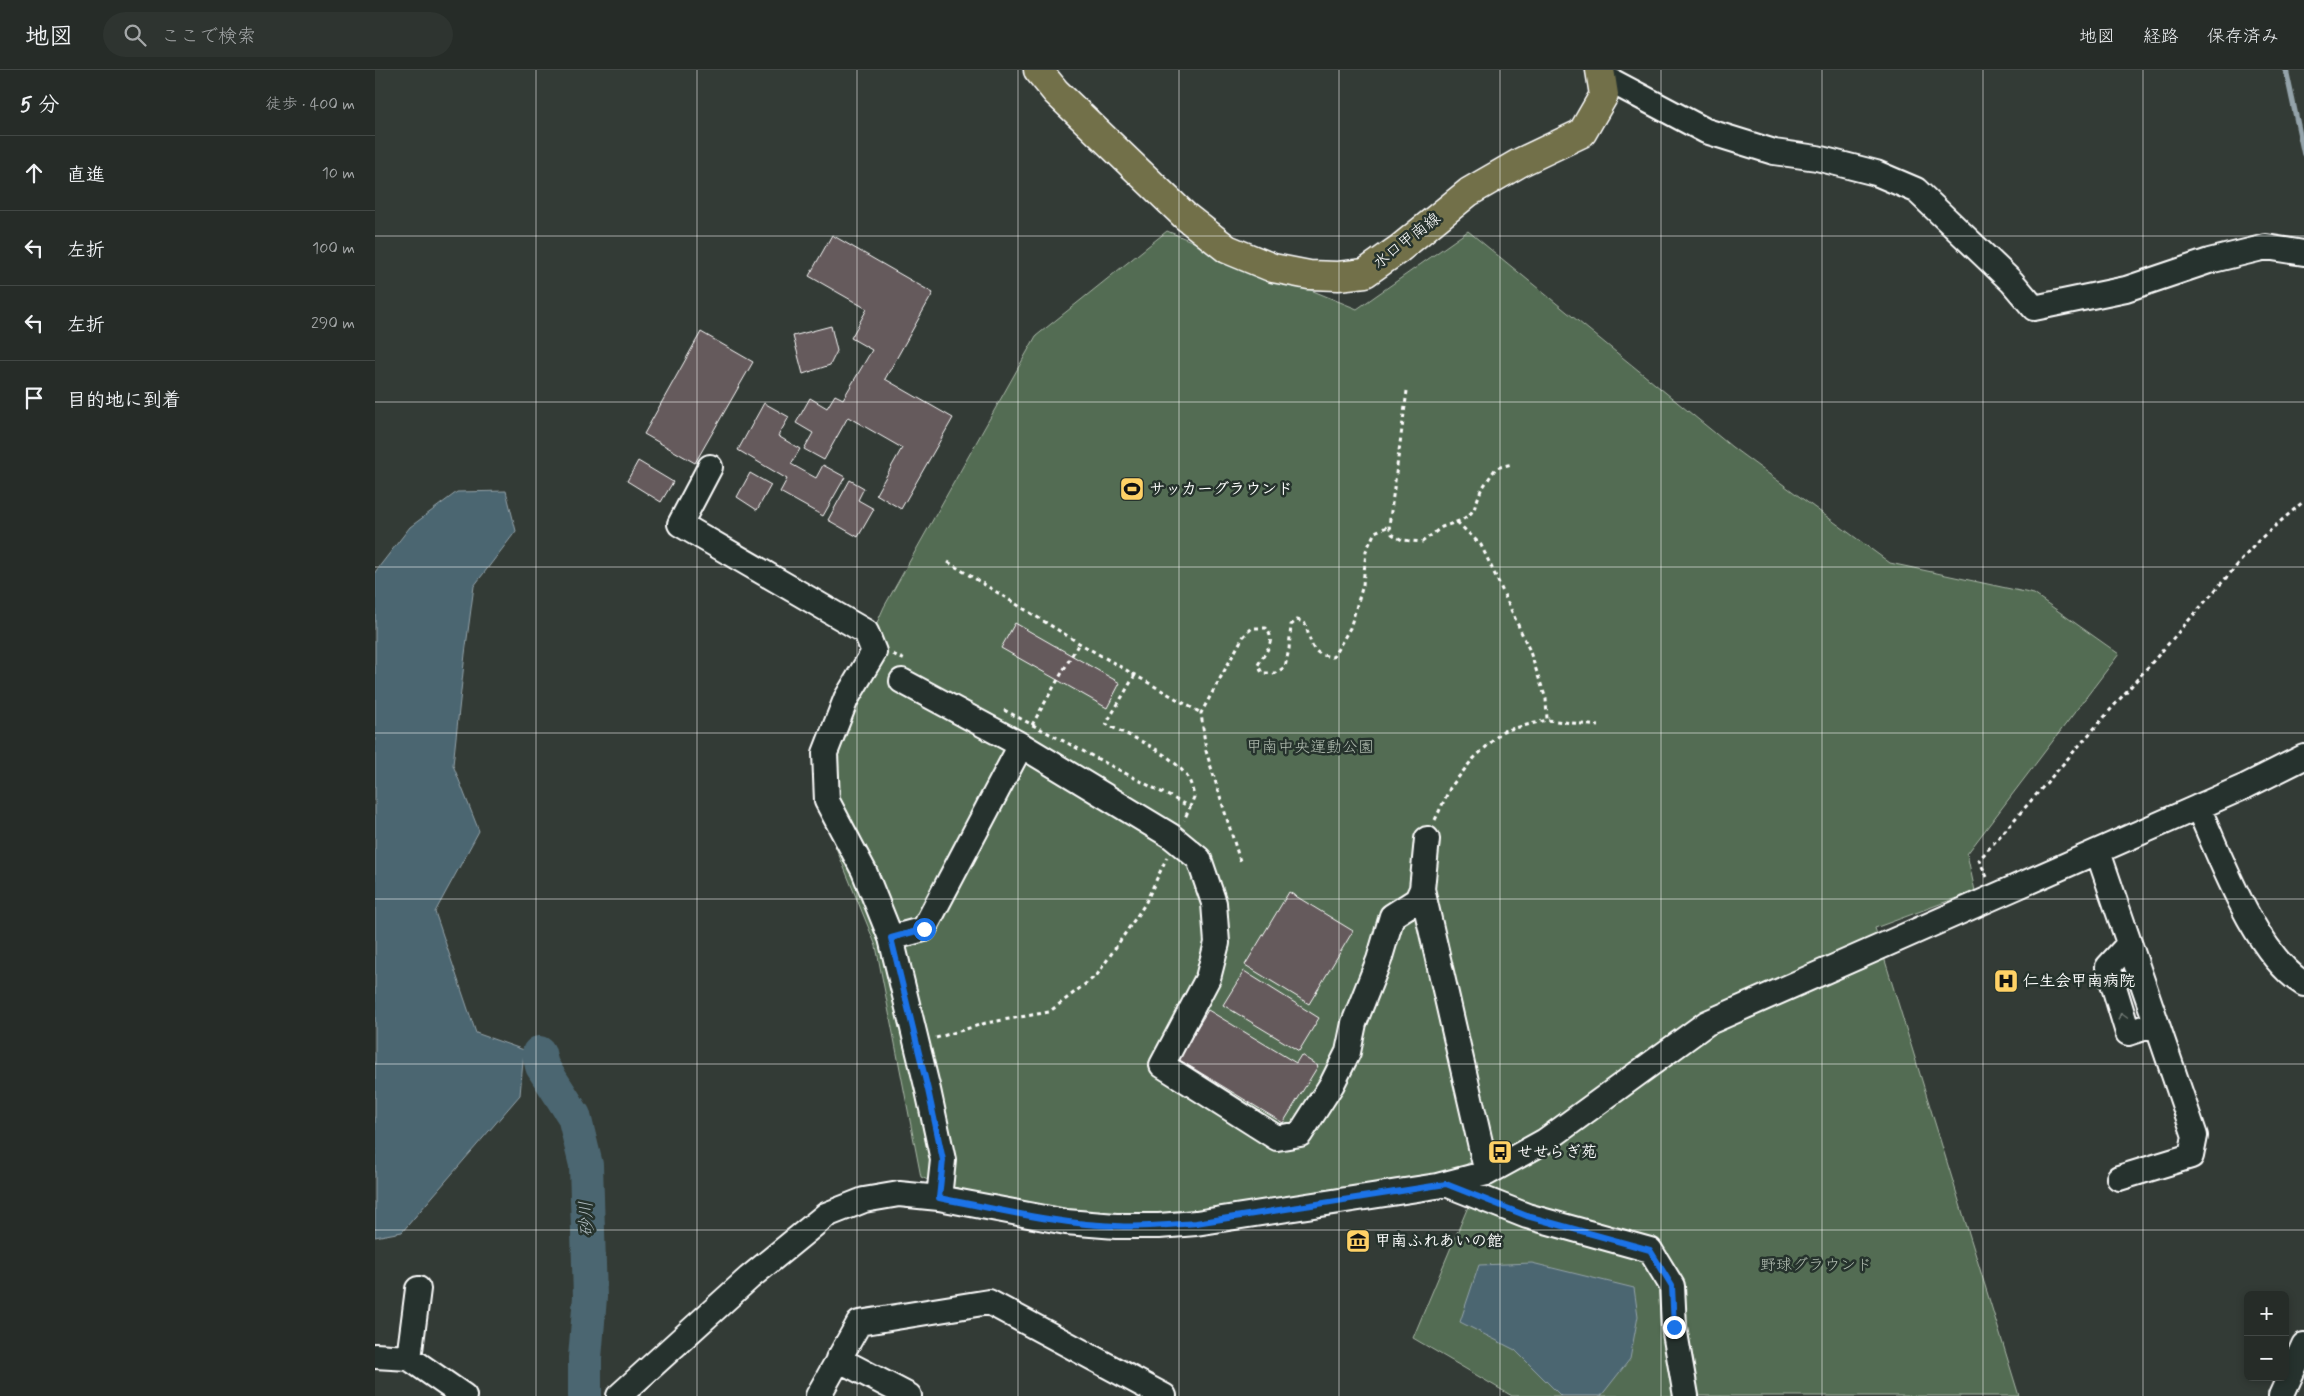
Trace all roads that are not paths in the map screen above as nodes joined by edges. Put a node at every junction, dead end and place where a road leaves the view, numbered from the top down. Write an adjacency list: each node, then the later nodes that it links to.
1 (1038, 70): 2 (main road, 水口甲南線)
2 (1601, 73): 3 (street)
3 (2304, 253)
4 (710, 467): 12 (street)
5 (907, 672): 6 (street)
6 (1021, 746): 11 (street); 12 (street)
7 (2304, 757): 8 (street)
8 (2198, 807): 10 (street); 13 (street)
9 (1427, 839): 11 (street)
10 (2098, 852): 14 (street); 15 (street)
11 (1422, 889): 14 (street)
12 (891, 938): 17 (street)
13 (2304, 984)
14 (1487, 1173): 16 (street)
15 (2119, 1178)
16 (1446, 1184): 17 (street); 28 (street)
17 (939, 1198): 24 (street)
18 (418, 1289): 21 (street)
19 (2304, 1345): 29 (street)
20 (375, 1356): 21 (street)
21 (409, 1358): 23 (street)
22 (838, 1359): 25 (street); 26 (street); 27 (street)
23 (464, 1396)
24 (619, 1396)
25 (818, 1396)
26 (909, 1396)
27 (1164, 1396)
28 (1686, 1396)
29 (2281, 1396)

